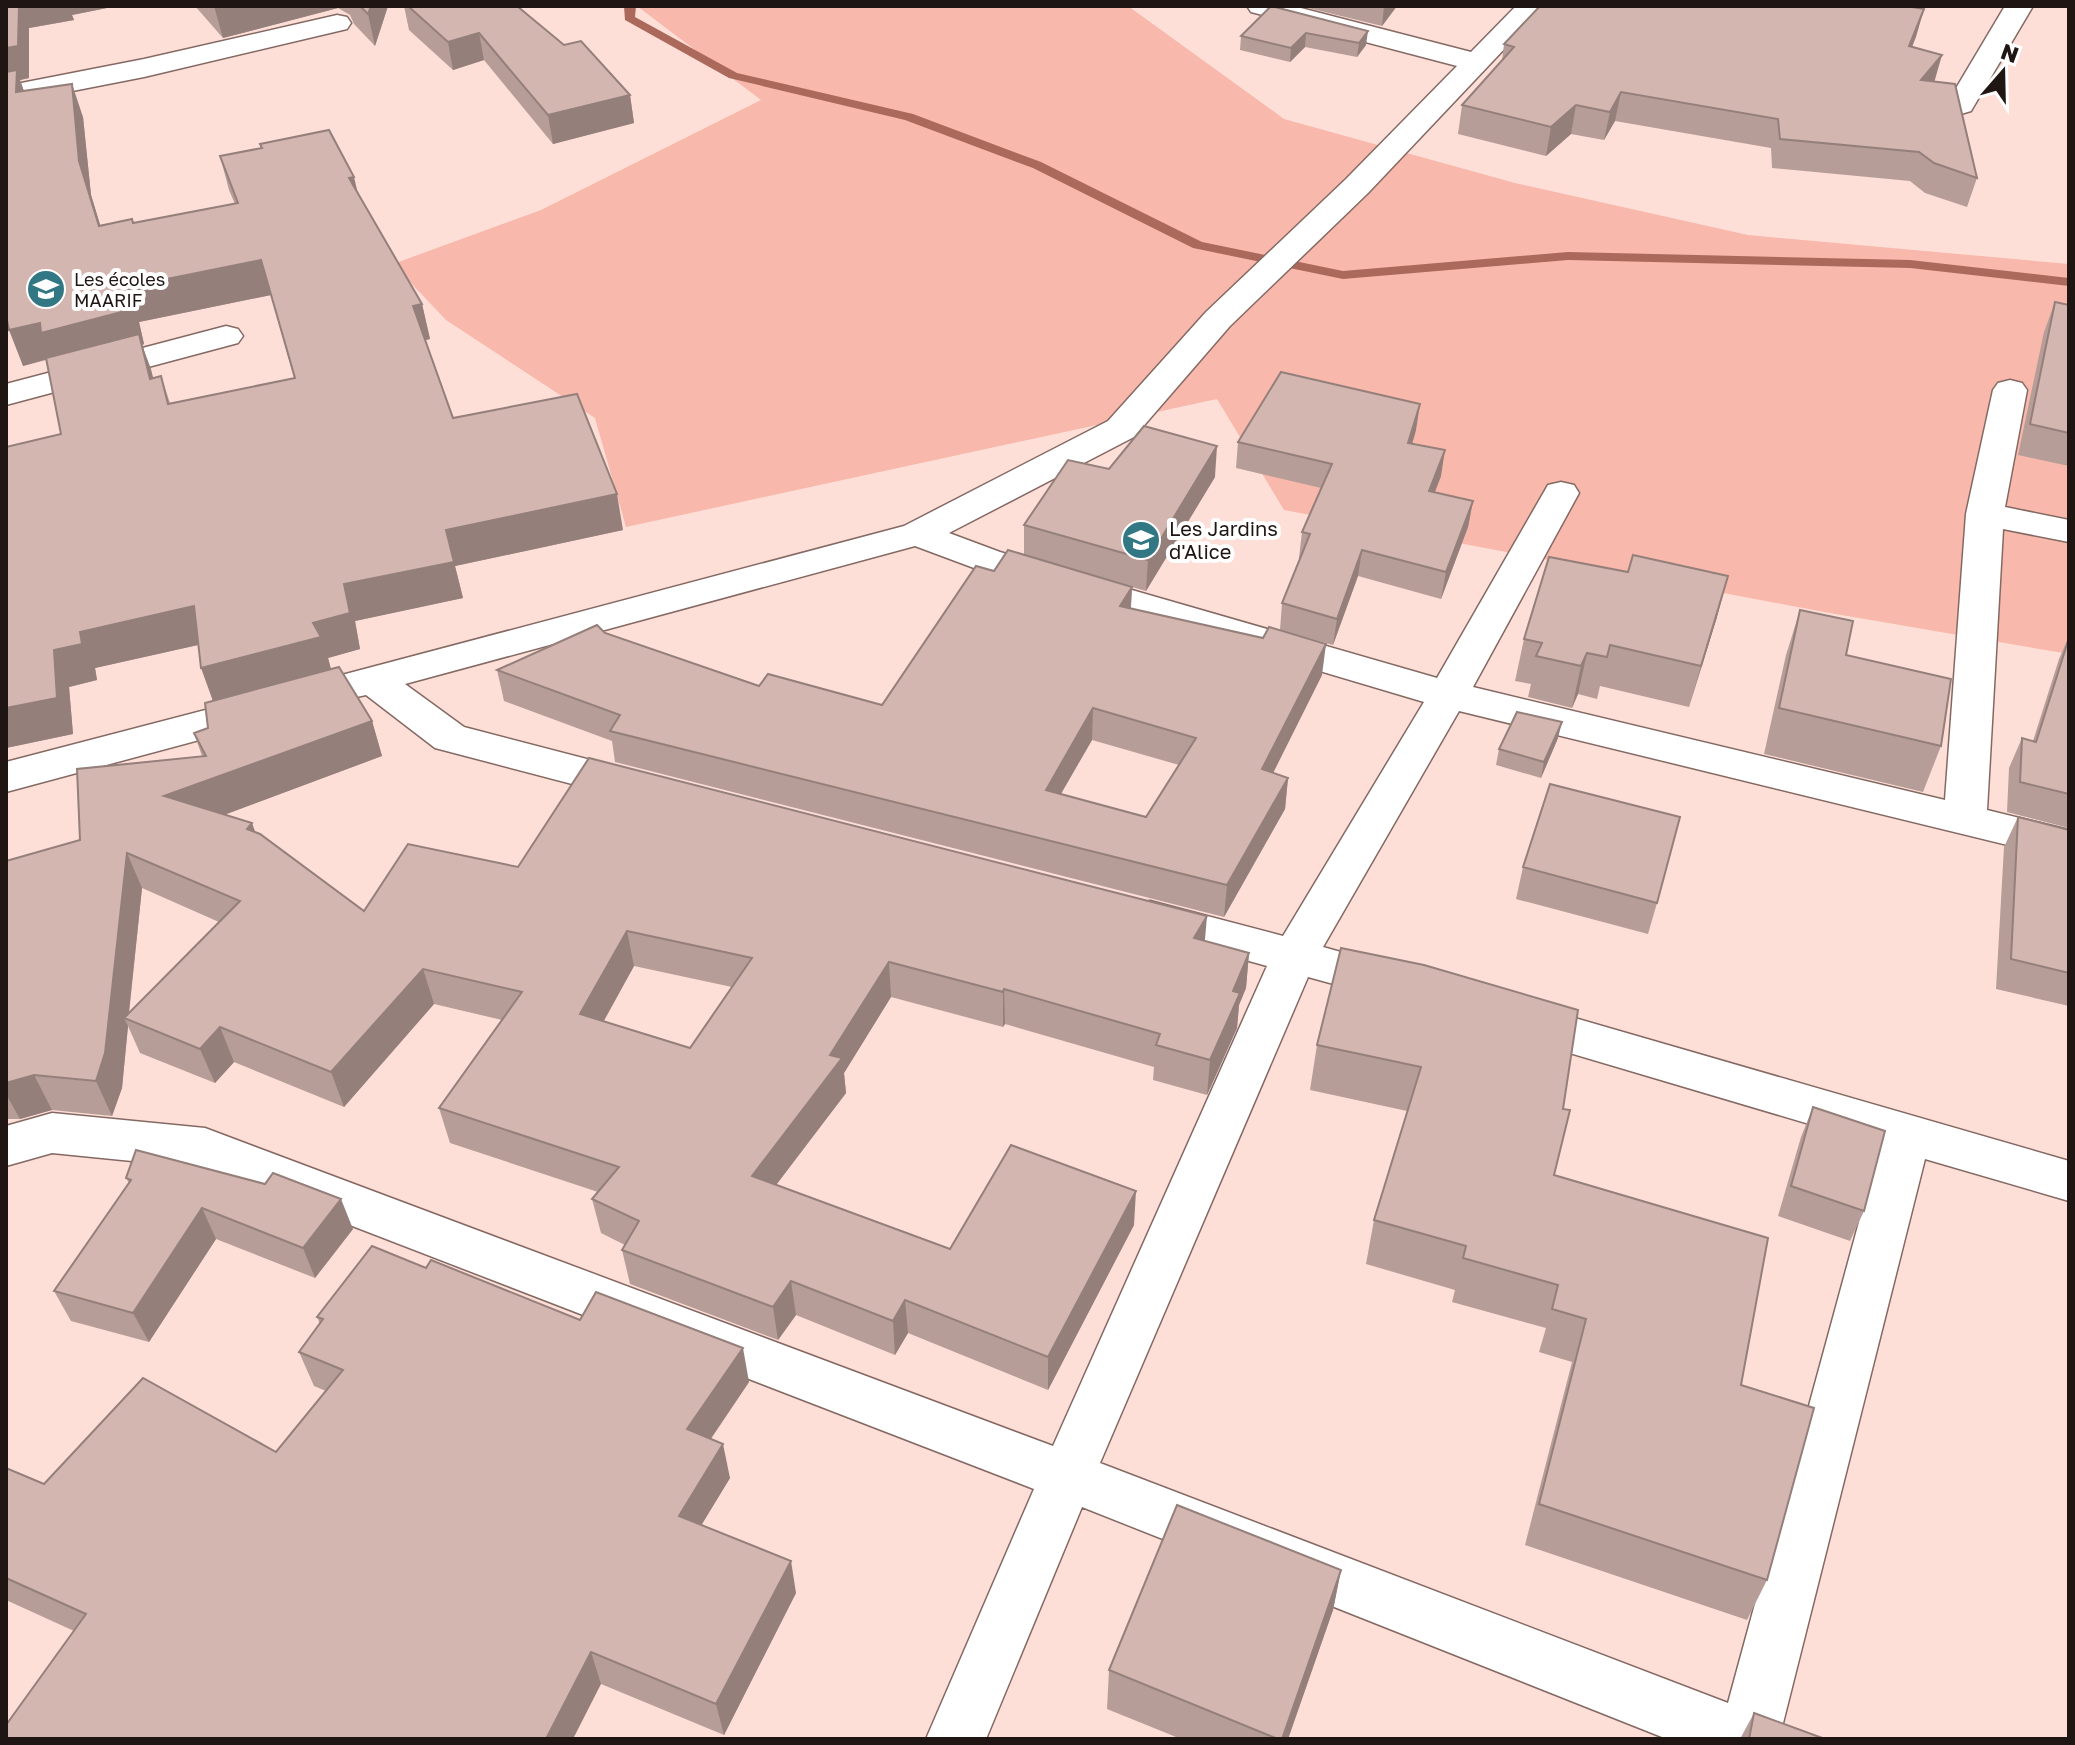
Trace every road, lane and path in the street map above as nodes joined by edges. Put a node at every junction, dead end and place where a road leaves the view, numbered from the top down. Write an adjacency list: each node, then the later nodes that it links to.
1 (1261, 6): 5 (street)
2 (1531, 6): 5 (street)
3 (2019, 6): 7 (street)
4 (337, 23): 6 (street)
5 (1477, 62): 14 (street)
6 (6, 95)
7 (1961, 105)
8 (226, 336): 10 (street)
9 (2010, 390): 12 (street)
10 (6, 395)
11 (1561, 493): 16 (street)
12 (1985, 514): 13 (street); 19 (street)
13 (2069, 531)
14 (917, 534): 15 (street); 16 (street)
15 (373, 680): 17 (street); 18 (street)
16 (1448, 695): 19 (street); 22 (street)
17 (6, 777)
18 (680, 797)
19 (1965, 818): 20 (street)
20 (2069, 845)
21 (1111, 907): 22 (street)
22 (1295, 955): 23 (street); 28 (street)
23 (1433, 995)
24 (1479, 1009): 25 (street)
25 (1907, 1134): 27 (street); 31 (street)
26 (6, 1146): 28 (street)
27 (2069, 1181)
28 (1067, 1476): 29 (street); 30 (street)
29 (956, 1739)
30 (1743, 1739)
31 (1749, 1739)

